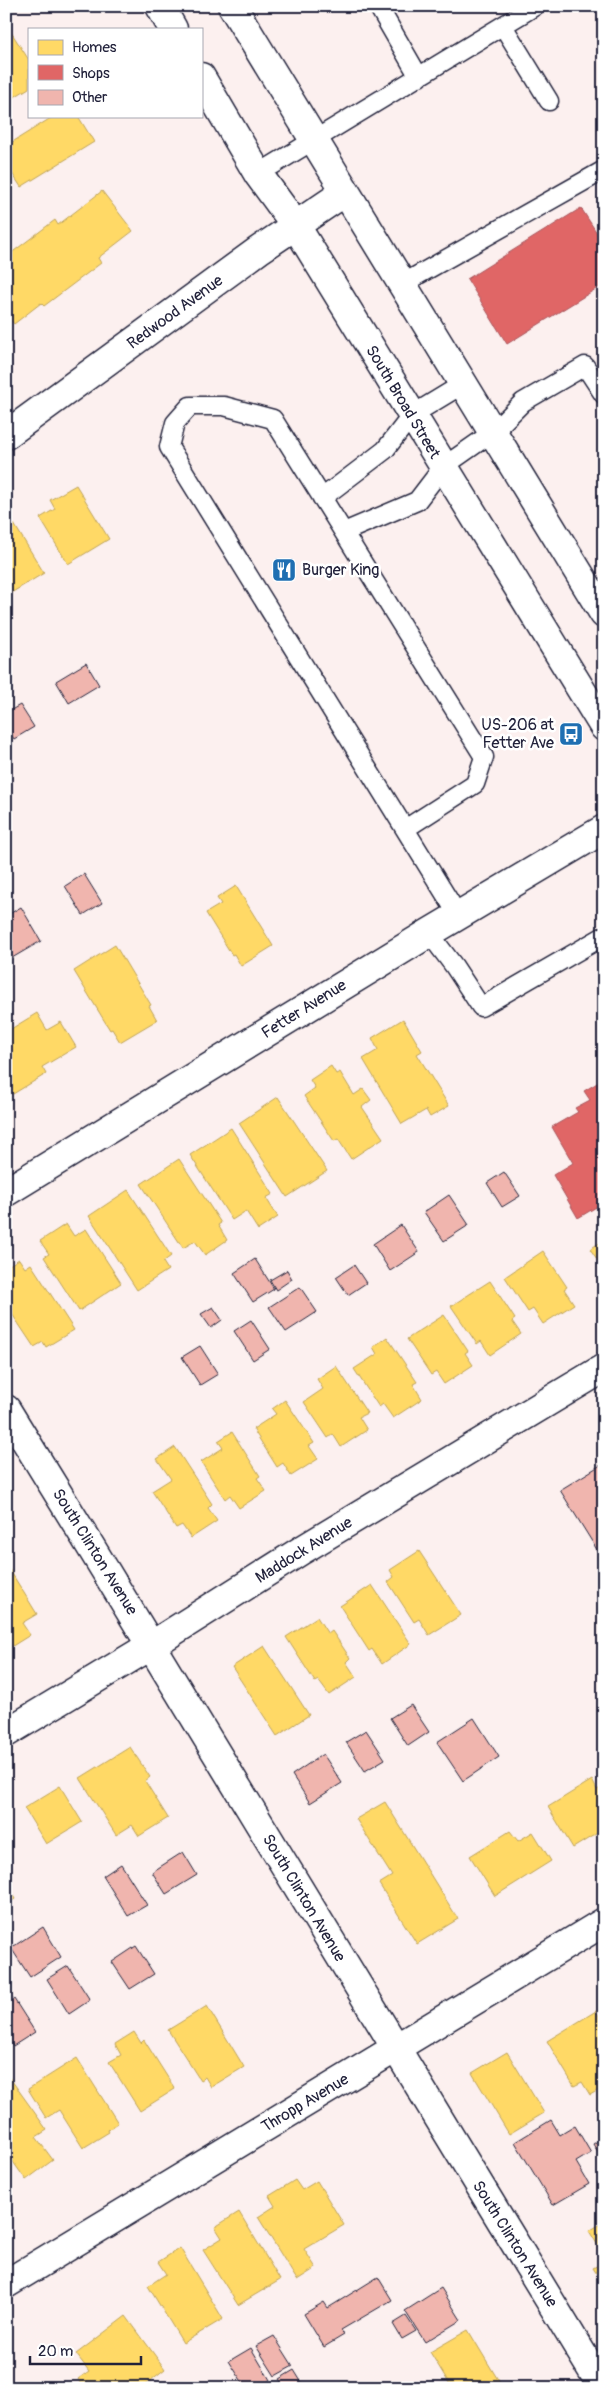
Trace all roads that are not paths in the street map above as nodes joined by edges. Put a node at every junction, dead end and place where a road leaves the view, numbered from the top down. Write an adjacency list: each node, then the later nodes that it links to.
1 (160, 6): 6 (street)
2 (232, 6): 10 (street)
3 (378, 6): 7 (lane)
4 (535, 6): 5 (lane)
5 (503, 26): 7 (lane); 9 (lane)
6 (172, 28)
7 (419, 77): 10 (lane)
8 (202, 80): 12 (street, South Broad Street)
9 (549, 101)
10 (314, 140): 12 (lane); 13 (street)
11 (604, 170): 15 (lane)
12 (258, 174): 14 (street, South Broad Street)
13 (345, 192): 14 (street, Redwood Avenue); 15 (street)
14 (296, 226): 18 (street, South Broad Street); 20 (street, Redwood Avenue)
15 (402, 284): 16 (street)
16 (463, 384): 18 (lane); 19 (street)
17 (604, 395): 19 (lane)
18 (412, 415): 21 (street, South Broad Street); 22 (lane)
19 (493, 432): 21 (lane); 24 (street)
20 (6, 436)
21 (443, 467): 23 (lane); 25 (street, South Broad Street)
22 (322, 498): 23 (lane); 26 (lane)
23 (344, 532): 26 (lane)
24 (604, 614)
25 (604, 727)
26 (405, 829): 28 (lane)
27 (604, 829): 28 (street, Fetter Avenue)
28 (458, 916): 29 (street, Fetter Avenue)
29 (429, 933): 30 (lane); 31 (street, Fetter Avenue)
30 (604, 936)
31 (6, 1192)
32 (604, 1368): 34 (street, Maddock Avenue)
33 (6, 1409): 34 (street, South Clinton Avenue)
34 (152, 1645): 35 (street, Maddock Avenue); 37 (street, South Clinton Avenue)
35 (6, 1733)
36 (604, 1922): 37 (street, Thropp Avenue)
37 (395, 2048): 38 (street, Thropp Avenue); 39 (street, South Clinton Avenue)
38 (6, 2284)
39 (603, 2388)

